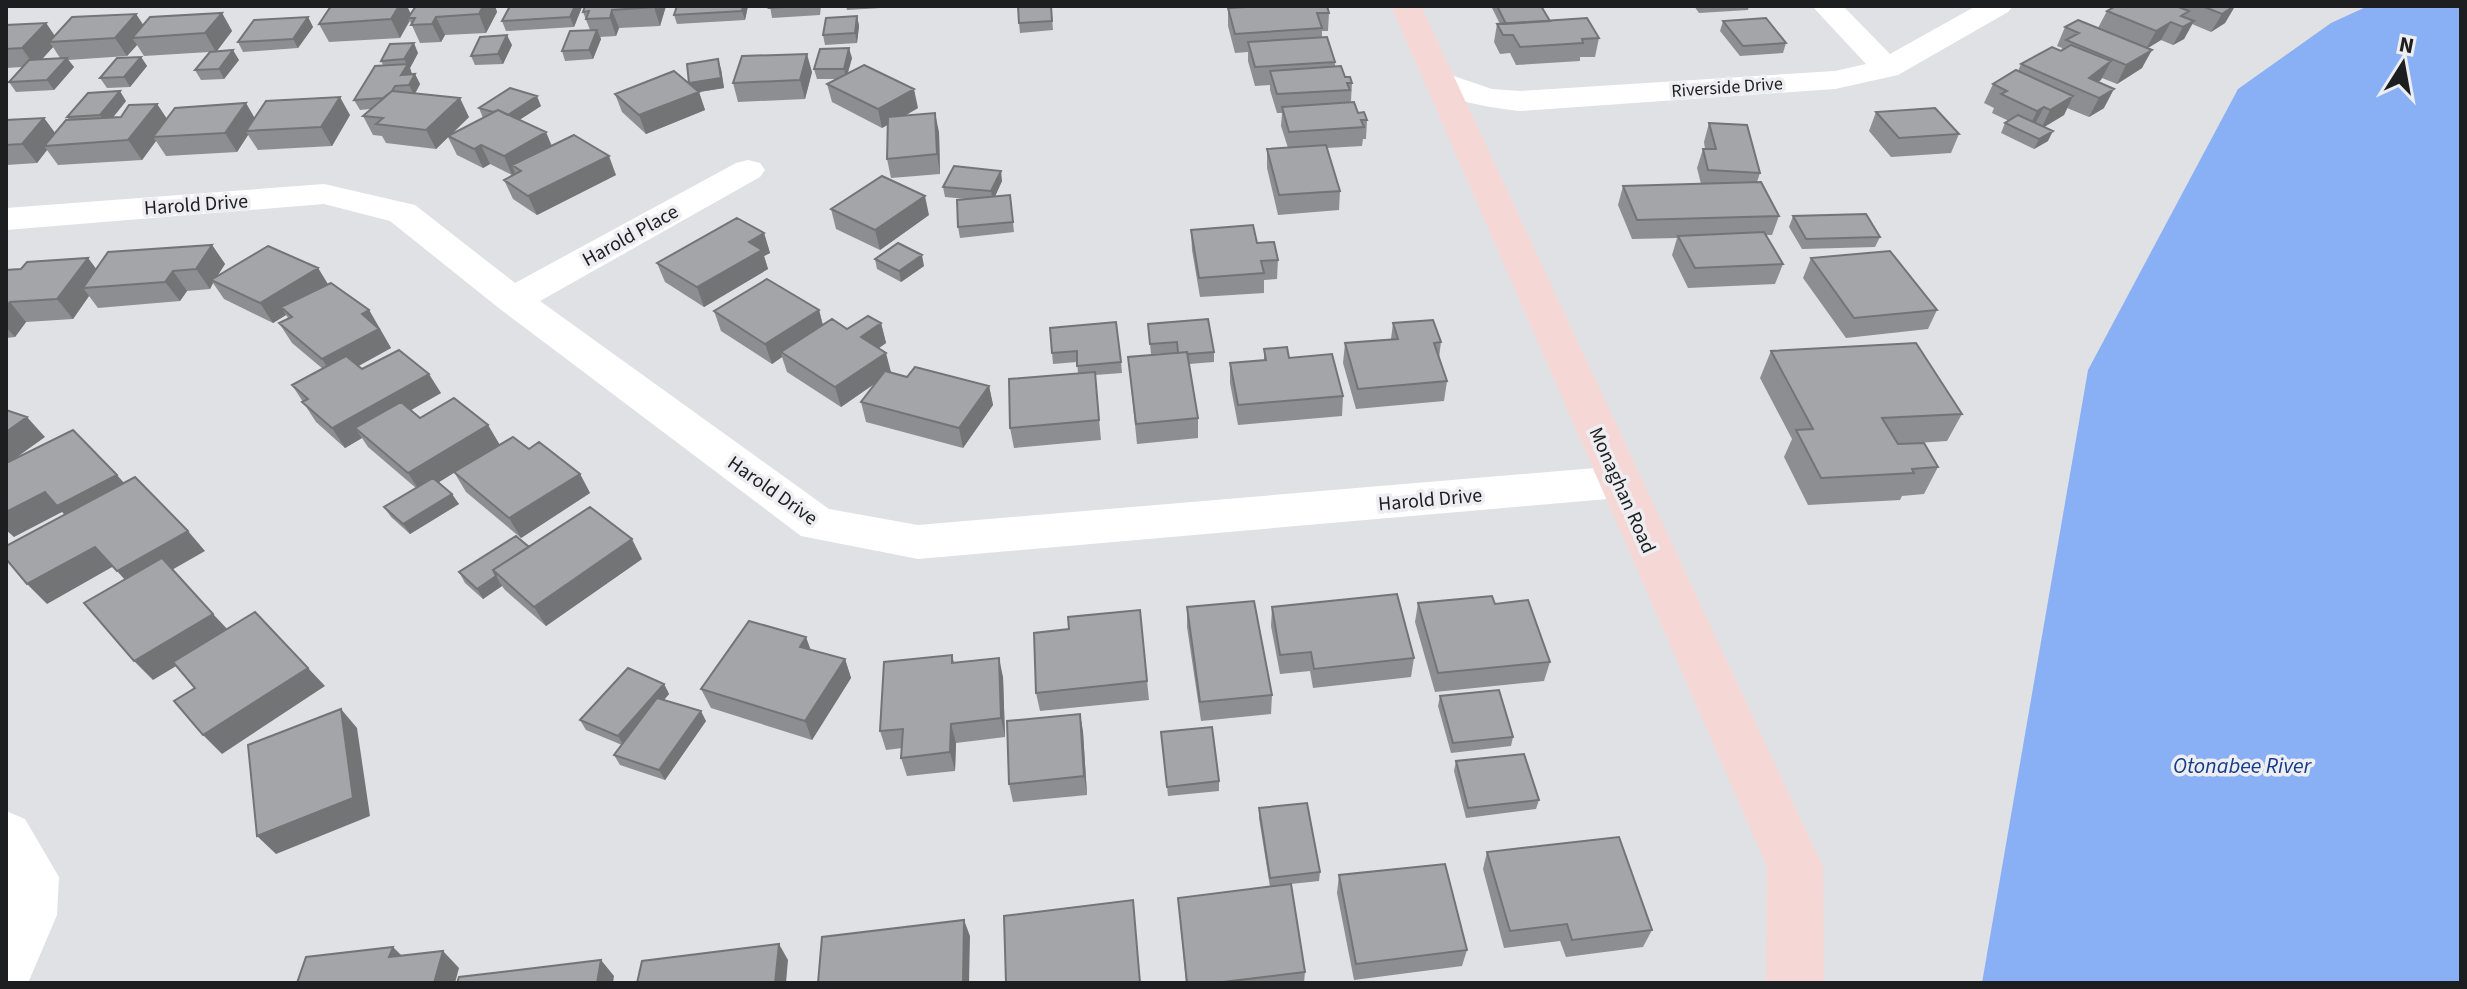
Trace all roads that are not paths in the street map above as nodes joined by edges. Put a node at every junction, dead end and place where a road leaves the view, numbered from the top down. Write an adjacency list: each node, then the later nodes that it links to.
1 (1406, 6): 5 (street, Monaghan Road)
2 (1827, 6): 4 (street)
3 (1998, 6): 4 (street, Riverside Drive)
4 (1887, 68): 5 (street, Riverside Drive)
5 (1442, 81): 9 (street, Monaghan Road)
6 (748, 170): 8 (street, Harold Place)
7 (6, 219): 8 (street, Harold Drive)
8 (513, 300): 9 (street, Harold Drive)
9 (1619, 482): 12 (street, Monaghan Road)
10 (6, 836): 11 (street)
11 (6, 967)
12 (1795, 983)

